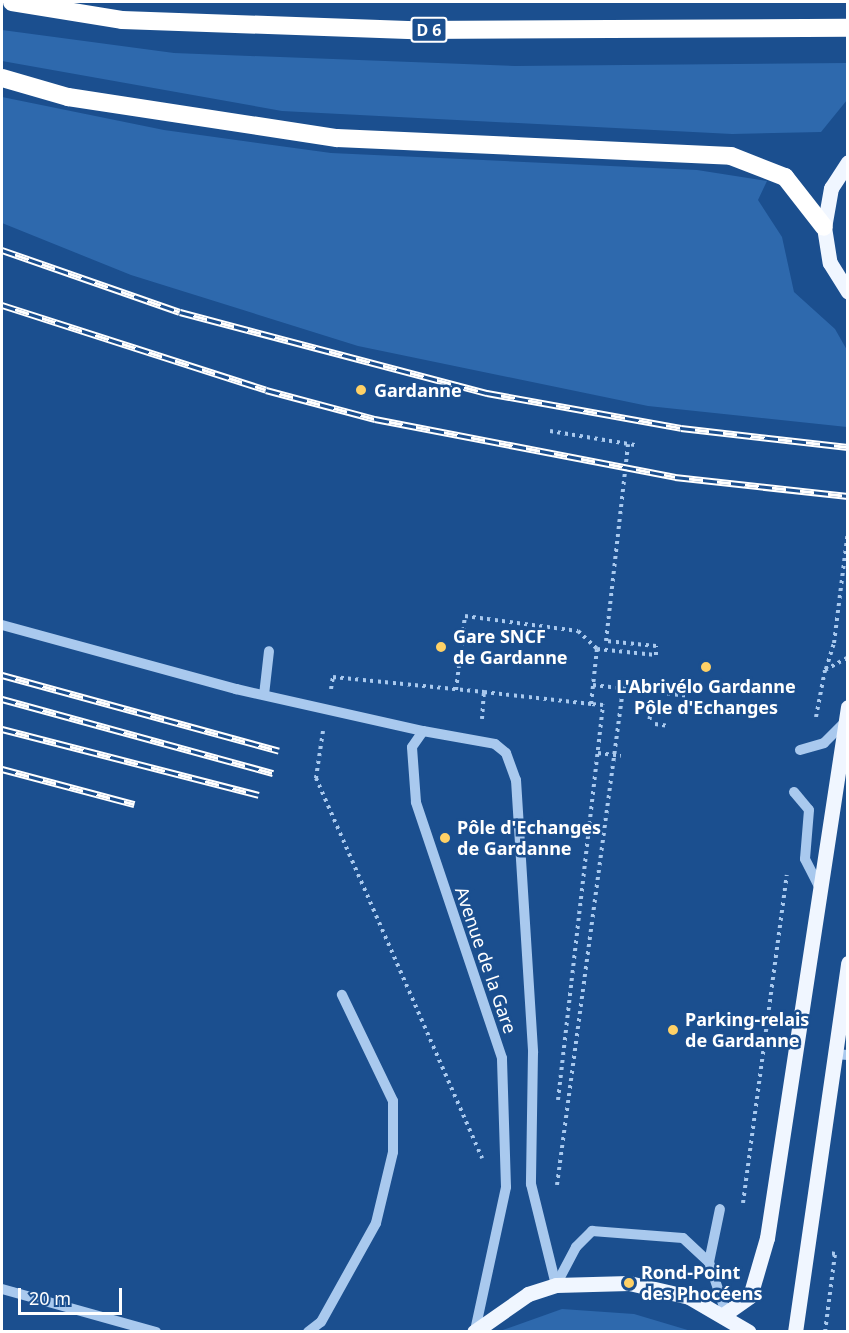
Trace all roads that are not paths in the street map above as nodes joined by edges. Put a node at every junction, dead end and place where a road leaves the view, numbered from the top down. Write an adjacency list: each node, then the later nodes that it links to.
1 (12, 2): 2 (highway, D 6)
2 (848, 28)
3 (2, 78): 5 (highway)
4 (848, 162): 5 (main road)
5 (824, 227): 6 (main road)
6 (848, 292)
7 (2, 625): 9 (lane)
8 (269, 651): 9 (lane)
9 (264, 695): 11 (lane)
10 (847, 714): 12 (lane); 14 (main road)
11 (423, 731): 20 (lane, Avenue de la Gare); 23 (lane, Avenue de la Gare)
12 (800, 750)
13 (794, 792): 14 (lane)
14 (820, 889): 22 (main road)
15 (848, 963): 17 (main road)
16 (342, 994): 25 (lane)
17 (841, 1055): 27 (main road)
18 (720, 1209): 19 (lane)
19 (709, 1262): 20 (lane); 22 (lane)
20 (556, 1286): 22 (main road); 23 (main road)
21 (2, 1289): 24 (lane)
22 (726, 1313): 26 (main road)
23 (475, 1329)
24 (156, 1332)
25 (308, 1332)
26 (749, 1332)
27 (795, 1332)

